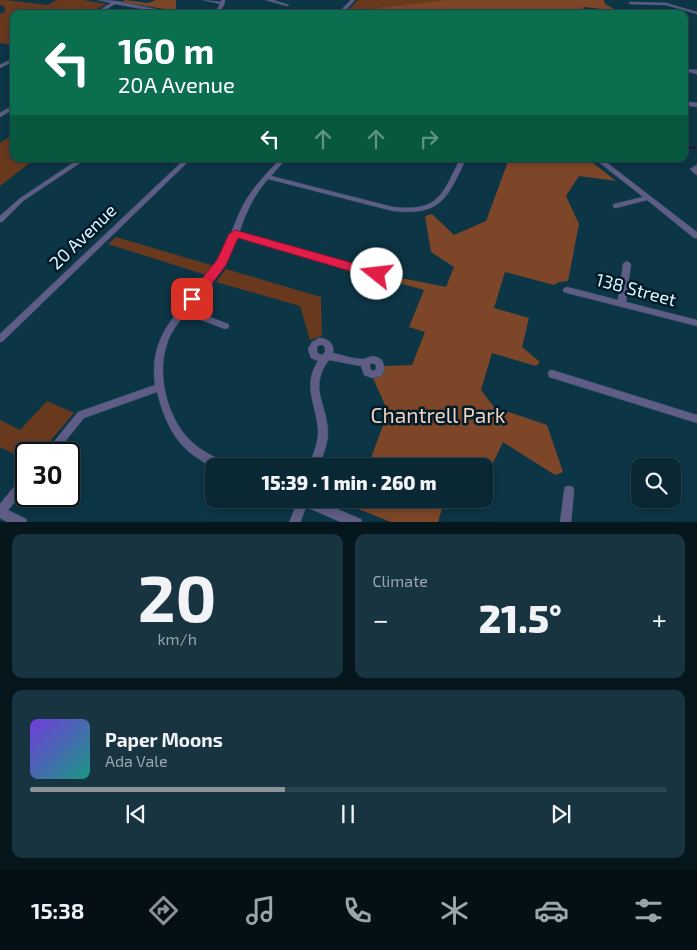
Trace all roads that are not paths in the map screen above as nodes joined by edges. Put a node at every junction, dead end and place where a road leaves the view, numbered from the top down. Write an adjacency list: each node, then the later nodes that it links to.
1 (100, 0): 6 (street)
2 (205, 0): 7 (street)
3 (268, 0): 10 (street)
4 (353, 0): 13 (street)
5 (661, 0): 9 (street)
6 (117, 1): 11 (street); 12 (street)
7 (222, 2)
8 (631, 3): 9 (street)
9 (666, 4): 14 (street)
10 (287, 5)
11 (102, 10)
12 (159, 10)
13 (343, 10)
14 (687, 10)
15 (0, 60): 16 (street)
16 (8, 62): 17 (street)
17 (0, 67)
18 (79, 162): 28 (street)
19 (185, 162): 38 (street, 20 Avenue)
20 (280, 162): 25 (street)
21 (461, 162): 25 (street)
22 (602, 162): 26 (street)
23 (697, 167): 24 (street)
24 (697, 173)
25 (268, 177): 29 (street)
26 (648, 198): 27 (street); 30 (street)
27 (616, 206)
28 (0, 220)
29 (235, 234): 32 (street); 35 (street)
30 (697, 236)
31 (627, 264): 34 (street)
32 (377, 274)
33 (567, 290): 34 (street, 138 Street)
34 (622, 304): 36 (street, 138 Street)
35 (184, 311): 37 (street); 41 (street)
36 (697, 324)
37 (225, 326)
38 (0, 339)
39 (366, 363): 45 (street)
40 (552, 374): 42 (street)
41 (160, 387): 43 (street); 44 (street)
42 (697, 419)
43 (59, 442)
44 (208, 458)
45 (317, 458)
46 (569, 491): 54 (street)
47 (15, 494): 50 (street)
48 (299, 508): 52 (street)
49 (324, 508): 53 (street)
50 (0, 512): 51 (street)
51 (22, 522)
52 (294, 522)
53 (357, 522)
54 (565, 522)

